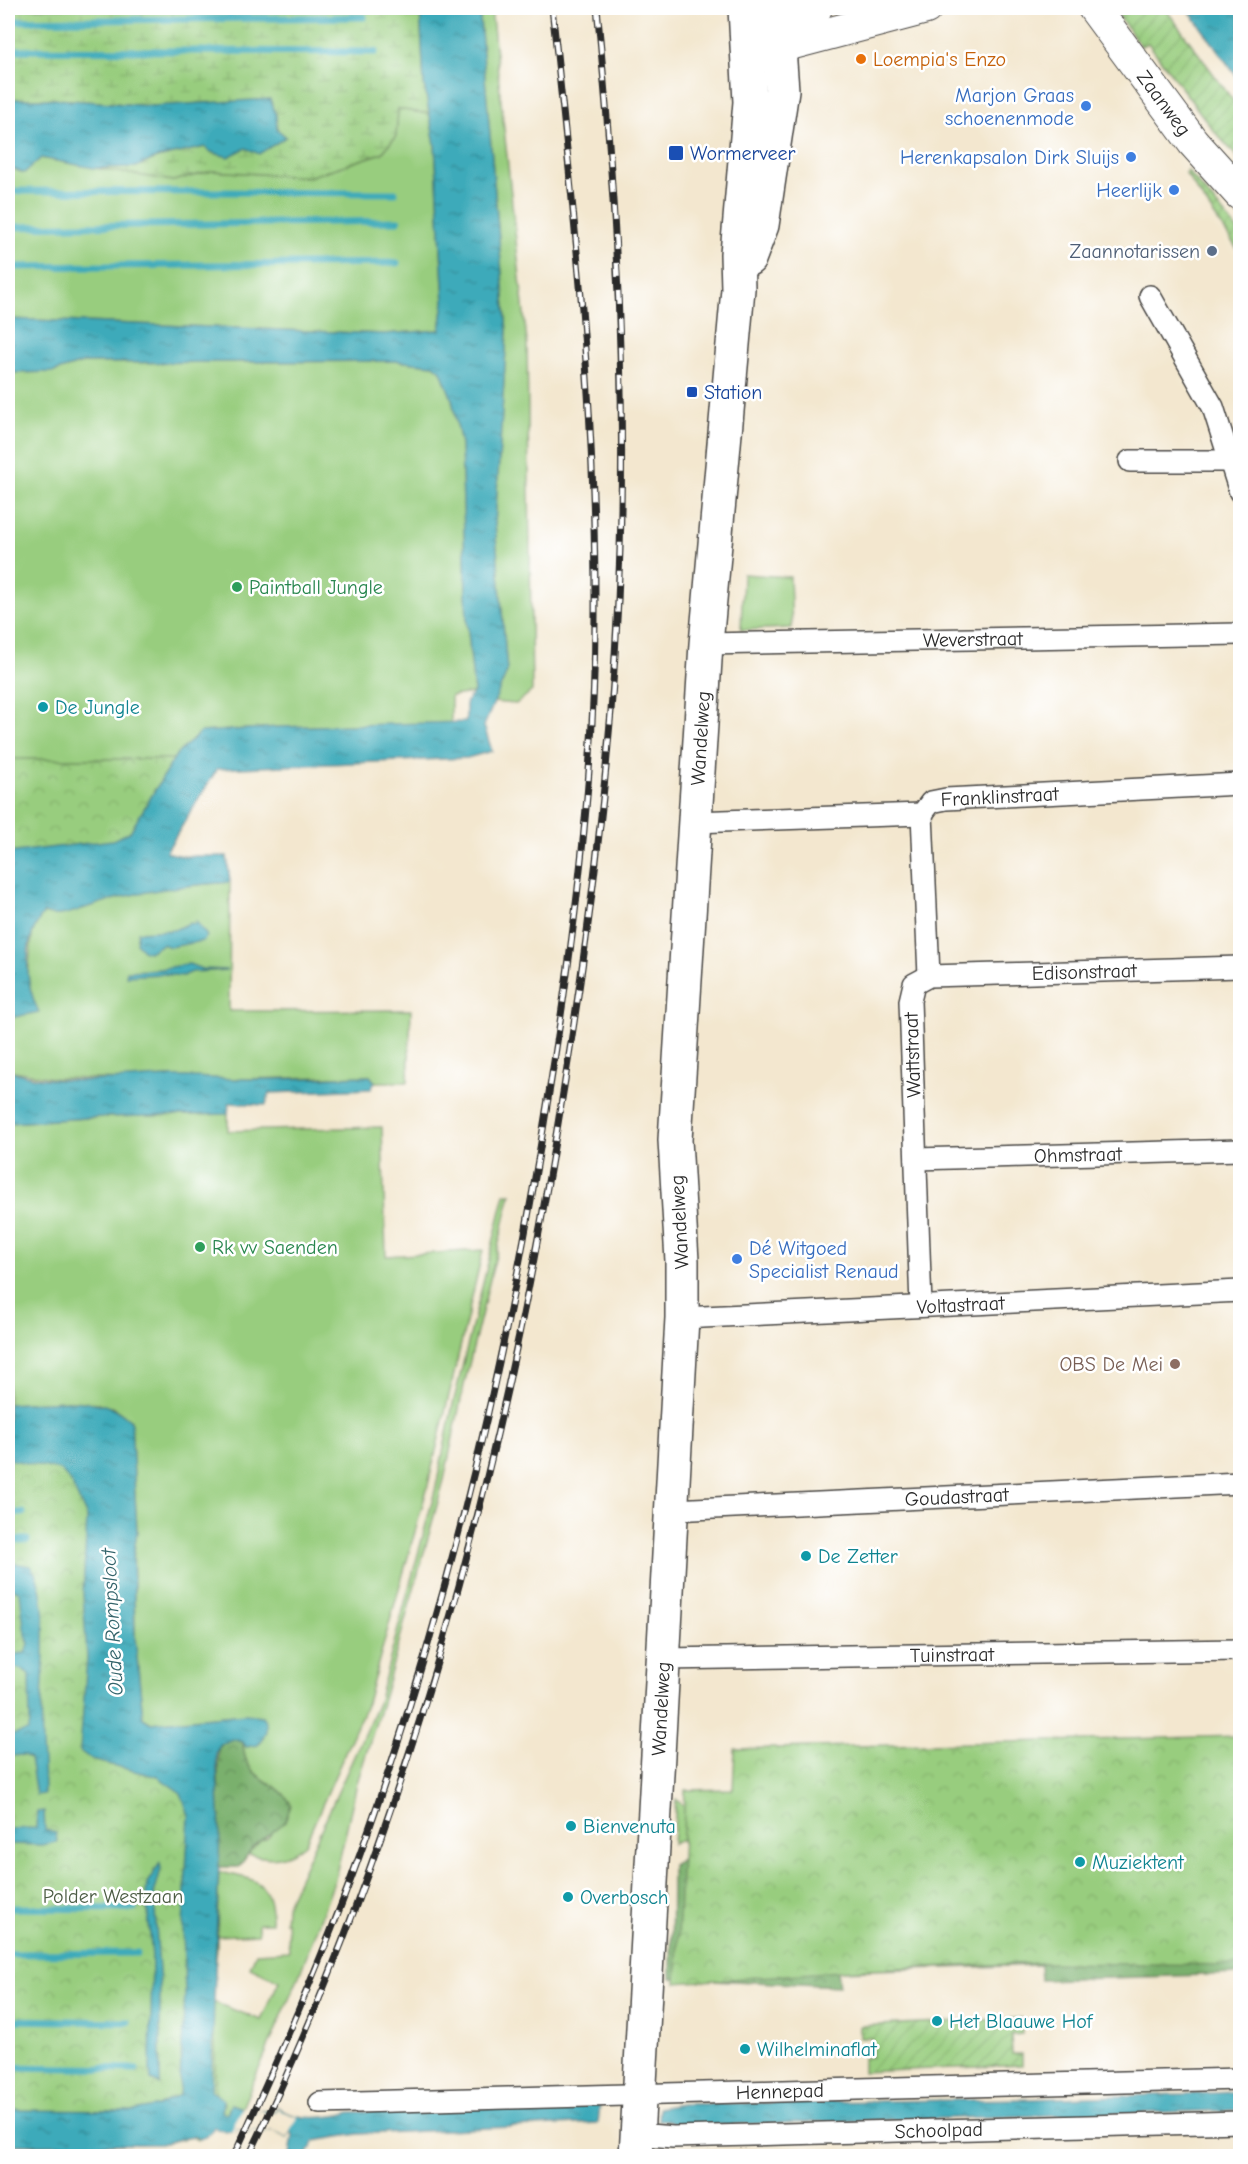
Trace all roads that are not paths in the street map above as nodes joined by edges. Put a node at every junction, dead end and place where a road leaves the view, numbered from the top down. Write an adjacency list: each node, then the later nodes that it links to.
1 (816, 8): 5 (main road)
2 (926, 8): 5 (main road)
3 (1094, 8): 6 (main road, Zaanweg)
4 (746, 22): 5 (main road); 7 (main road, Wandelweg)
5 (777, 24): 7 (main road, Wandelweg)
6 (1240, 194)
7 (738, 289): 13 (main road, Wandelweg)
8 (1150, 296): 10 (street)
9 (1130, 461): 10 (street)
10 (1231, 461): 11 (street)
11 (1240, 492)
12 (1240, 634): 13 (street, Weverstraat)
13 (706, 644): 16 (main road, Wandelweg)
14 (1240, 784): 15 (street, Franklinstraat)
15 (922, 814): 16 (street, Franklinstraat); 18 (street)
16 (694, 822): 23 (main road, Wandelweg)
17 (1240, 967): 18 (street, Edisonstraat)
18 (929, 976): 20 (street, Wattstraat)
19 (1240, 1150): 20 (street, Ohmstraat)
20 (916, 1159): 22 (street, Wattstraat)
21 (1240, 1291): 22 (street, Voltastraat)
22 (921, 1306): 23 (street, Voltastraat)
23 (682, 1318): 25 (main road, Wandelweg)
24 (1240, 1483): 25 (street, Goudastraat)
25 (673, 1510): 27 (main road, Wandelweg)
26 (1240, 1650): 27 (street, Tuinstraat)
27 (664, 1659): 30 (main road, Wandelweg)
28 (1240, 2079): 30 (street, Hennepad)
29 (320, 2103): 30 (street, Hennepad)
30 (637, 2122): 31 (street, Schoolpad)
31 (1240, 2122)

